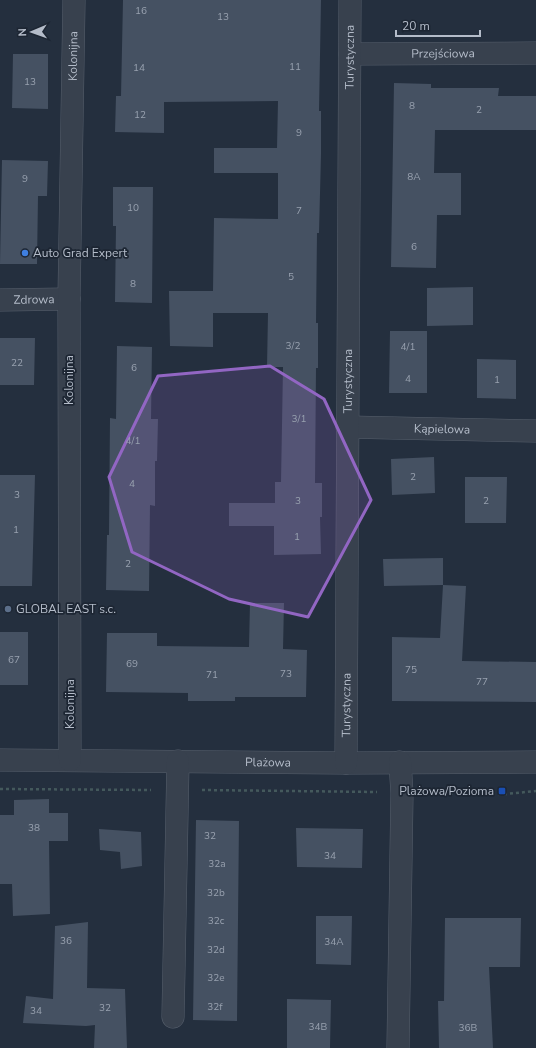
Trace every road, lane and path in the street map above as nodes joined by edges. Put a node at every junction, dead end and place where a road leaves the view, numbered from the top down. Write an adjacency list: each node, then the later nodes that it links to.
1 (74, 0): 5 (street, Kolonijna)
2 (350, 0): 3 (street, Turystyczna)
3 (350, 54): 4 (street, Przejściowa); 7 (street, Turystyczna)
4 (536, 54)
5 (69, 299): 6 (street, Zdrowa); 10 (street, Kolonijna)
6 (0, 300)
7 (347, 427): 8 (street, Kąpielowa); 14 (street, Turystyczna)
8 (536, 431)
9 (0, 760): 10 (street, Plażowa)
10 (70, 760): 11 (street, Plażowa)
11 (178, 761): 14 (street, Plażowa); 16 (street)
12 (400, 762): 13 (street, Plażowa); 14 (street, Plażowa); 18 (street)
13 (536, 762)
14 (346, 763)
15 (0, 789): 16 (path)
16 (178, 790): 18 (path); 19 (street)
17 (536, 791): 18 (path)
18 (402, 793): 20 (street)
19 (173, 1017)
20 (398, 1048)

